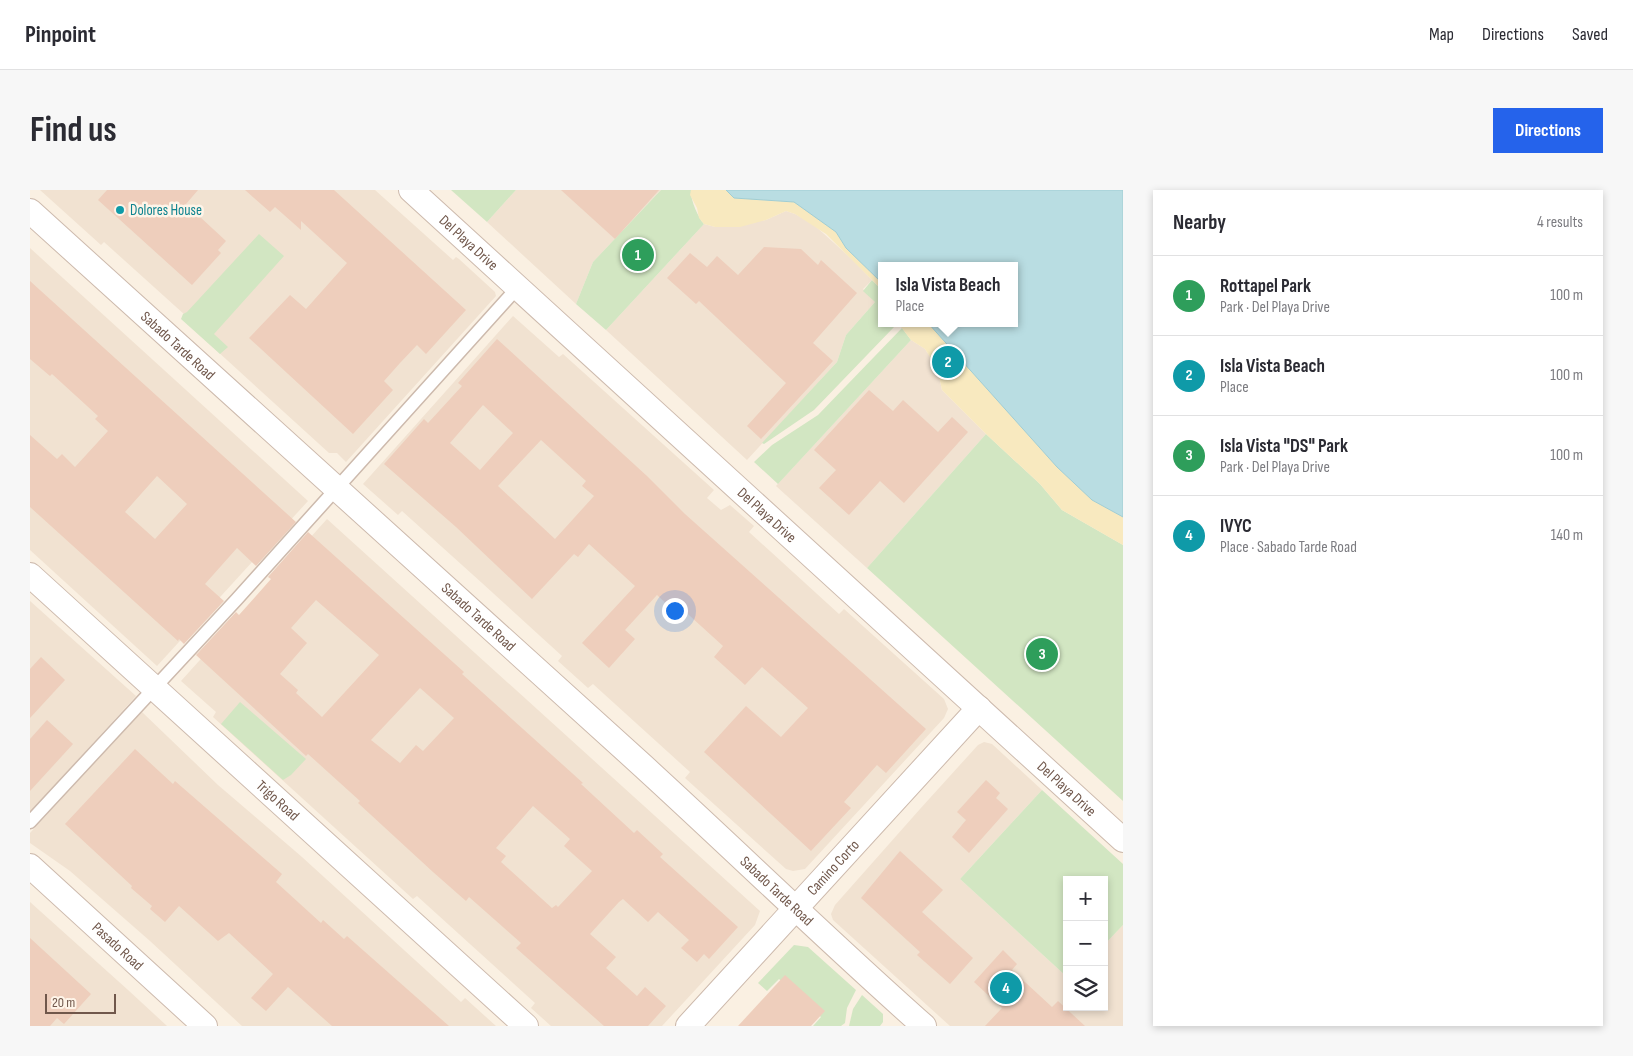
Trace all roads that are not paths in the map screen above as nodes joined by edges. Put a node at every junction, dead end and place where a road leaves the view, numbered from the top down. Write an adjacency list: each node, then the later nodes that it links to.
1 (411, 190): 3 (street, Del Playa Drive)
2 (30, 211): 4 (street, Sabado Tarde Road)
3 (518, 287): 4 (lane); 7 (street, Del Playa Drive)
4 (336, 488): 6 (lane); 11 (street, Sabado Tarde Road)
5 (30, 575): 6 (street, Trigo Road)
6 (153, 687): 8 (lane); 13 (street, Trigo Road)
7 (979, 708): 9 (street, Del Playa Drive); 11 (street, Camino Corto)
8 (30, 822)
9 (1123, 840)
10 (30, 866): 12 (street, Pasado Road)
11 (796, 909): 14 (street, Camino Corto); 15 (street, Sabado Tarde Road)
12 (205, 1026)
13 (526, 1026)
14 (688, 1026)
15 (924, 1026)

